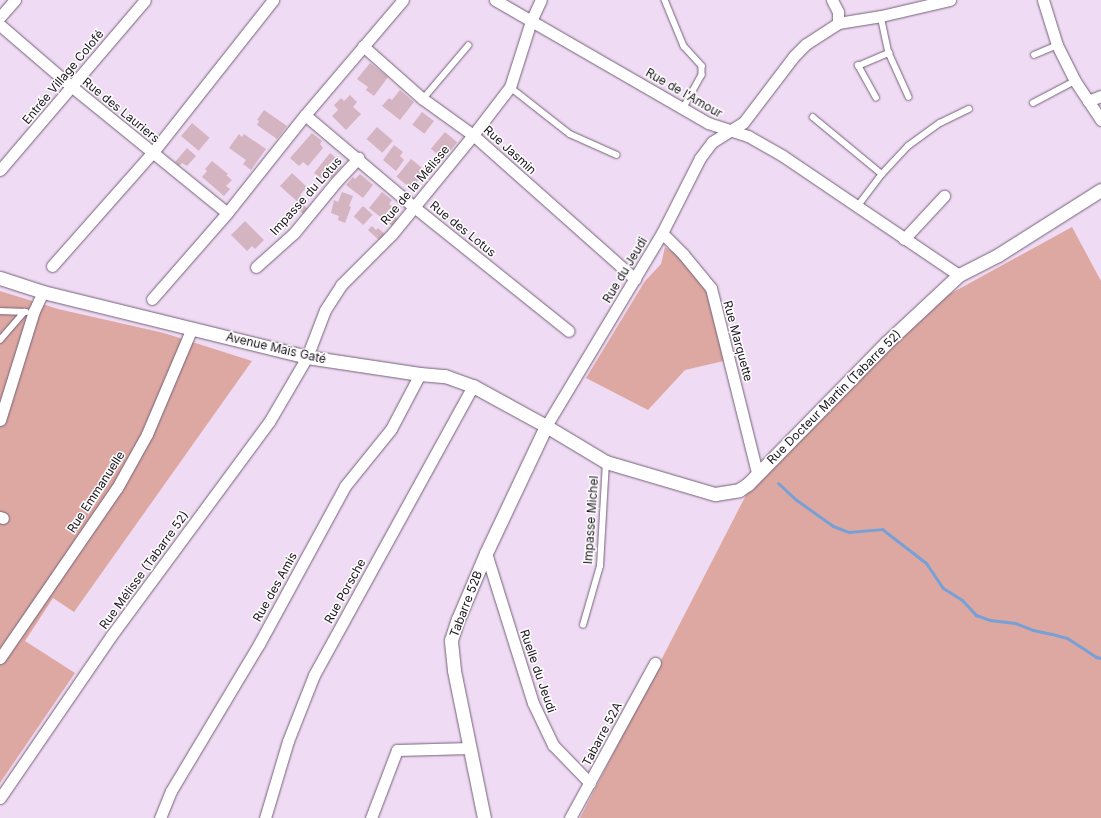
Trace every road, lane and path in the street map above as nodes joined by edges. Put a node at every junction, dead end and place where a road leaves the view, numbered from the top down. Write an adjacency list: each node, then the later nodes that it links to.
1 (15, 0): 12 (street)
2 (145, 0): 22 (street, Entrée Village Colofé)
3 (273, 0): 37 (street)
4 (403, 0): 17 (street)
5 (495, 0): 13 (street, Rue de l'Amour)
6 (541, 0): 13 (street, Rue de la Mélisse)
7 (665, 0): 30 (lane)
8 (832, 0): 14 (street)
9 (950, 0): 11 (street)
10 (1043, 0): 16 (street)
11 (881, 16): 14 (street); 19 (lane)
12 (0, 17)
13 (531, 21): 23 (street, Rue de la Mélisse); 30 (street, Rue de l'Amour)
14 (838, 23): 35 (street, Rue du Jeudi)
15 (0, 24): 22 (street, Rue des Lauriers)
16 (1057, 45): 20 (lane); 21 (street)
17 (363, 46): 27 (street, Rue Jasmin); 32 (street)
18 (468, 46): 27 (lane)
19 (889, 53): 24 (lane); 26 (lane)
20 (1034, 55)
21 (1075, 81): 28 (street); 29 (lane)
22 (71, 86): 37 (street, Rue des Lauriers); 40 (street, Entrée Village Colofé)
23 (510, 87): 36 (street, Rue de la Mélisse); 38 (lane)
24 (909, 96)
25 (1101, 96): 28 (street)
26 (876, 98)
27 (423, 99): 36 (street, Rue Jasmin)
28 (1088, 101): 34 (street)
29 (1033, 103)
30 (684, 107): 35 (street, Rue de l'Amour)
31 (970, 109): 41 (lane)
32 (305, 115): 39 (street, Rue des Lotus); 46 (street)
33 (813, 117): 41 (lane)
34 (1101, 120)
35 (728, 131): 45 (street, Rue de l'Amour); 47 (street, Rue du Jeudi)
36 (474, 135): 44 (street, Rue de la Mélisse); 53 (street, Rue Jasmin)
37 (153, 152): 46 (street, Rue des Lauriers); 49 (street)
38 (617, 155)
39 (358, 158): 44 (street, Rue des Lotus); 50 (street, Impasse du Lotus)
40 (0, 170)
41 (882, 174): 45 (lane)
42 (1101, 190): 51 (street, Rue Docteur Martin (Tabarre 52))
43 (944, 196): 48 (street)
44 (414, 207): 59 (street, Rue des Lotus); 61 (street, Rue de la Mélisse)
45 (857, 207): 48 (street, Rue de l'Amour)
46 (227, 213): 55 (street)
47 (662, 233): 53 (street, Rue du Jeudi); 67 (street, Rue Marquette)
48 (904, 239): 51 (street, Rue de l'Amour)
49 (52, 266)
50 (256, 268)
51 (959, 275): 67 (street, Rue Docteur Martin (Tabarre 52))
52 (0, 278): 54 (street, Avenue Maïs Gaté)
53 (635, 279): 65 (street, Rue du Jeudi)
54 (43, 292): 57 (street); 58 (street, Avenue Maïs Gaté)
55 (152, 299)
56 (0, 311): 57 (lane)
57 (29, 311): 60 (lane); 64 (street)
58 (192, 328): 61 (street, Avenue Maïs Gaté); 70 (street, Rue Emmanuelle)
59 (569, 331)
60 (0, 340)
61 (307, 357): 62 (street, Avenue Maïs Gaté); 74 (street, Rue Mélisse (Tabarre 52))
62 (420, 374): 63 (street, Avenue Maïs Gaté); 75 (street, Rue des Amis)
63 (473, 386): 65 (street, Avenue Maïs Gaté); 76 (street, Rue Porsche)
64 (0, 420)
65 (546, 426): 66 (street, Rue Docteur Martin (Tabarre 52)); 68 (street, Tabarre 52B)
66 (606, 462): 67 (street, Rue Docteur Martin (Tabarre 52)); 69 (lane, Impasse Michel)
67 (757, 473)
68 (486, 553): 72 (street, Tabarre 52B); 73 (street, Ruelle du Jeudi)
69 (583, 625)
70 (0, 658)
71 (655, 663): 73 (street, Tabarre 52A)
72 (470, 748): 77 (street); 78 (street, Tabarre 52B)
73 (590, 783): 79 (street, Tabarre 52A)
74 (0, 798)
75 (160, 818)
76 (265, 818)
77 (371, 818)
78 (484, 818)
79 (570, 818)

